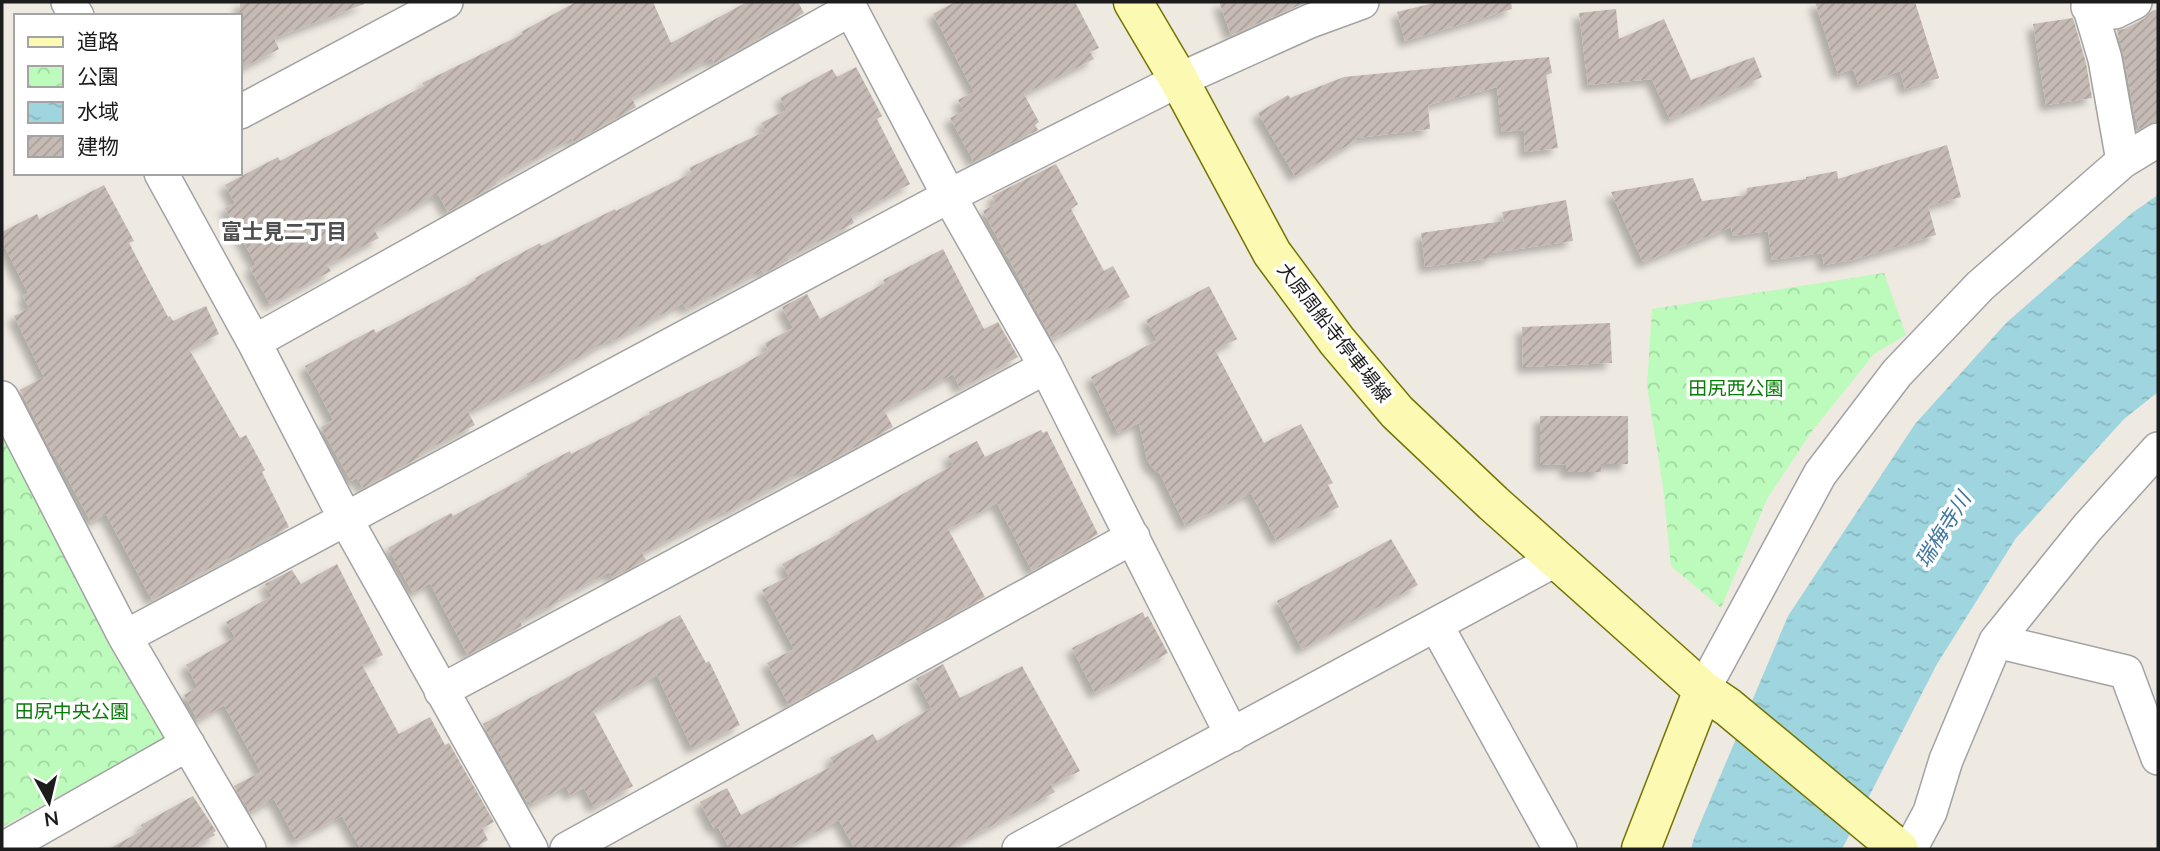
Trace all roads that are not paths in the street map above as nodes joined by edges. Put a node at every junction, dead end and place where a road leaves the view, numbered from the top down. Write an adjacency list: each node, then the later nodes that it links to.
1 (446, 2): 8 (street)
2 (1133, 2): 7 (main road, 大原周船寺停車場線)
3 (1362, 2): 7 (street)
4 (2135, 2): 5 (street)
5 (2088, 4): 10 (street)
6 (849, 5): 12 (street); 13 (street)
7 (1180, 80): 12 (street); 19 (main road, 大原周船寺停車場線)
8 (242, 111)
9 (2158, 140): 10 (street)
10 (2123, 161): 26 (street)
11 (162, 175): 13 (street)
12 (949, 196): 14 (street); 17 (street)
13 (254, 342): 17 (street)
14 (1046, 368): 18 (street); 25 (street)
15 (2, 398): 21 (street)
16 (2158, 449): 22 (street)
17 (345, 519): 21 (street); 25 (street)
18 (1133, 537): 27 (street); 33 (street)
19 (1557, 559): 20 (street); 26 (main road, 大原周船寺停車場線)
20 (1436, 625): 27 (street); 35 (street)
21 (125, 638): 28 (street)
22 (1996, 640): 23 (street); 38 (street)
23 (2126, 672): 24 (street); 29 (street)
24 (2158, 675)
25 (441, 691): 32 (street)
26 (1715, 699): 36 (main road); 37 (main road, 大原周船寺停車場線)
27 (1232, 735): 34 (street)
28 (188, 744): 30 (street); 31 (street)
29 (2158, 758)
30 (3, 849)
31 (249, 849)
32 (531, 849)
33 (567, 849)
34 (1019, 849)
35 (1560, 849)
36 (1640, 849)
37 (1899, 849)
38 (1910, 849)

